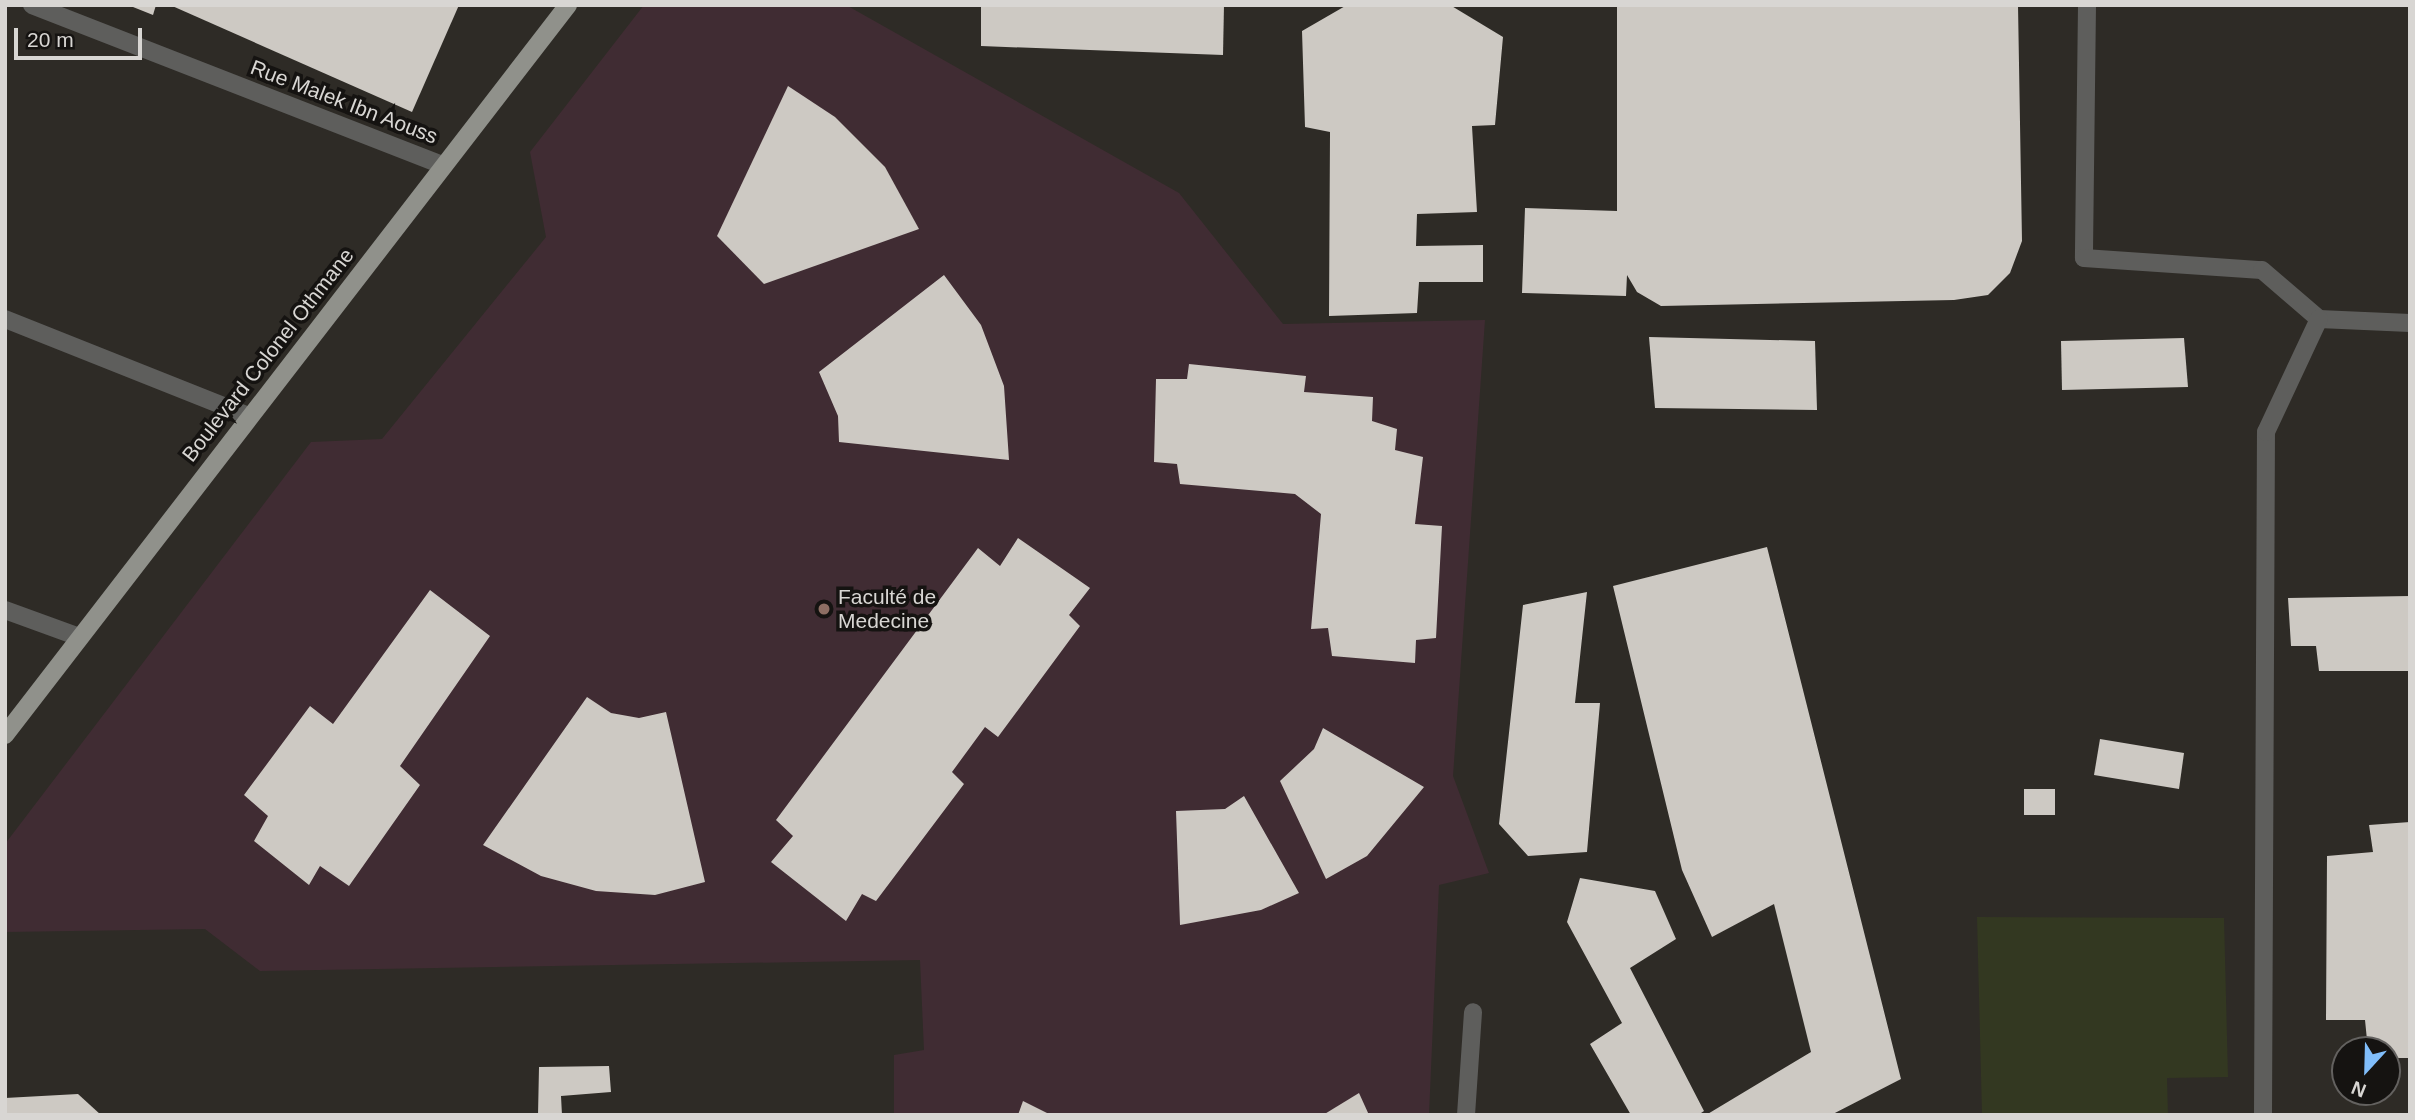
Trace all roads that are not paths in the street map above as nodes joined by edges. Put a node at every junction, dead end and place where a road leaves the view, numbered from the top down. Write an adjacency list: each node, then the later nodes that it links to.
1 (32, 5): 4 (street, Rue Malek Ibn Aouss)
2 (568, 5): 4 (main road, Boulevard Colonel Othmane)
3 (2087, 5): 6 (street)
4 (444, 166): 8 (main road, Boulevard Colonel Othmane)
5 (5, 319): 8 (street)
6 (2319, 319): 7 (street); 14 (street)
7 (2410, 323)
8 (249, 416): 10 (main road, Boulevard Colonel Othmane)
9 (5, 610): 10 (street)
10 (79, 638): 11 (main road, Boulevard Colonel Othmane)
11 (5, 735)
12 (1473, 1012): 13 (street)
13 (1466, 1115)
14 (2263, 1115)

